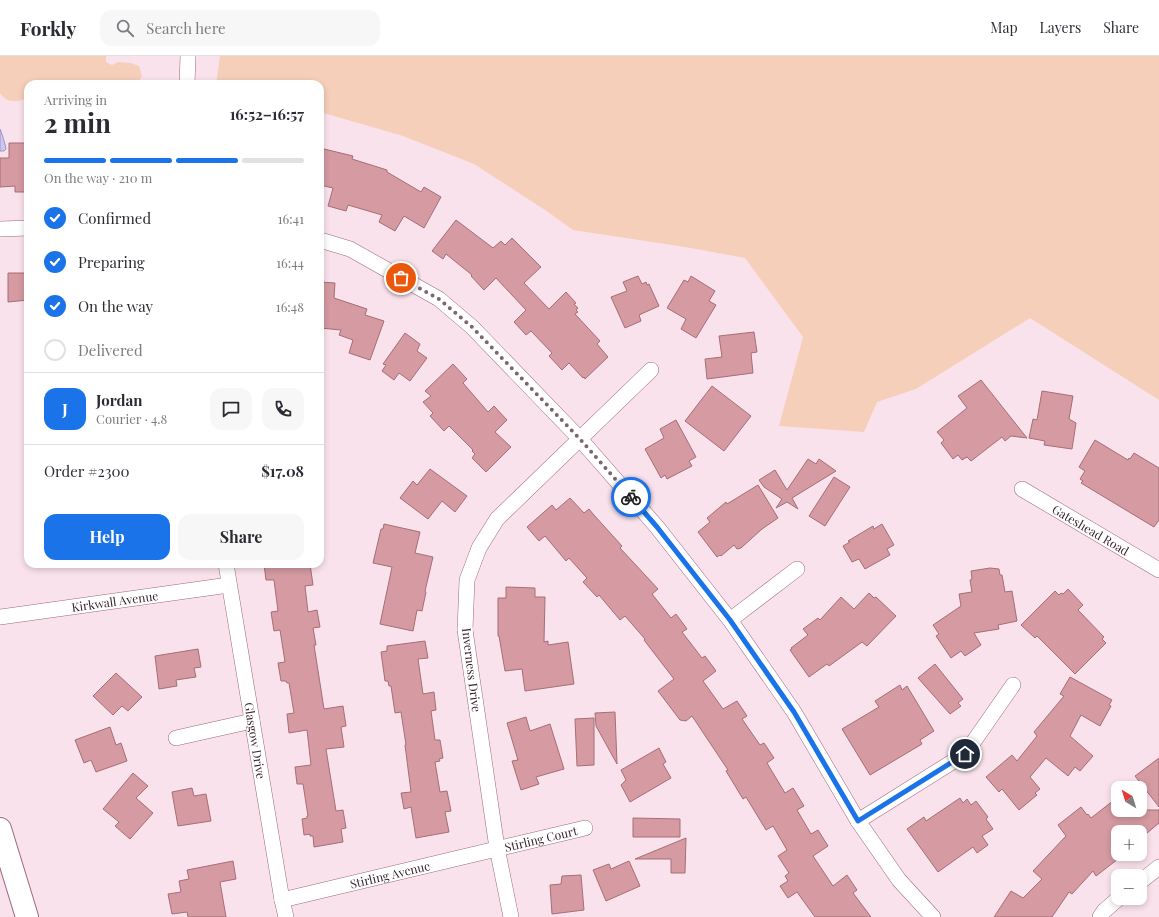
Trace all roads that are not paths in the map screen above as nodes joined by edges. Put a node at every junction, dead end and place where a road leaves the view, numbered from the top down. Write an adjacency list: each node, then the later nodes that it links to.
1 (188, 56): 2 (street)
2 (187, 80)
3 (24, 228): 4 (street)
4 (0, 229)
5 (324, 241): 7 (street)
6 (651, 370): 7 (street, Inverness Drive)
7 (580, 439): 14 (street); 21 (street, Inverness Drive)
8 (1022, 489): 11 (street, Gateshead Road)
9 (227, 568): 12 (street, Glasgow Drive)
10 (797, 569): 14 (street)
11 (1159, 570)
12 (230, 585): 13 (street, Kirkwall Avenue); 16 (street, Glasgow Drive)
13 (0, 617)
14 (730, 620): 18 (street)
15 (1013, 684): 18 (street)
16 (252, 721): 17 (street); 24 (street, Glasgow Drive)
17 (176, 738)
18 (858, 821): 29 (street)
19 (585, 828): 21 (street, Stirling Court)
20 (0, 829): 26 (main road)
21 (497, 848): 24 (street, Stirling Avenue); 28 (street, Inverness Drive)
22 (1159, 867): 23 (street)
23 (1147, 876)
24 (282, 900): 27 (street, Glasgow Drive)
25 (1111, 905): 30 (street)
26 (27, 917)
27 (286, 917)
28 (511, 917)
29 (933, 917)
30 (1100, 917)

